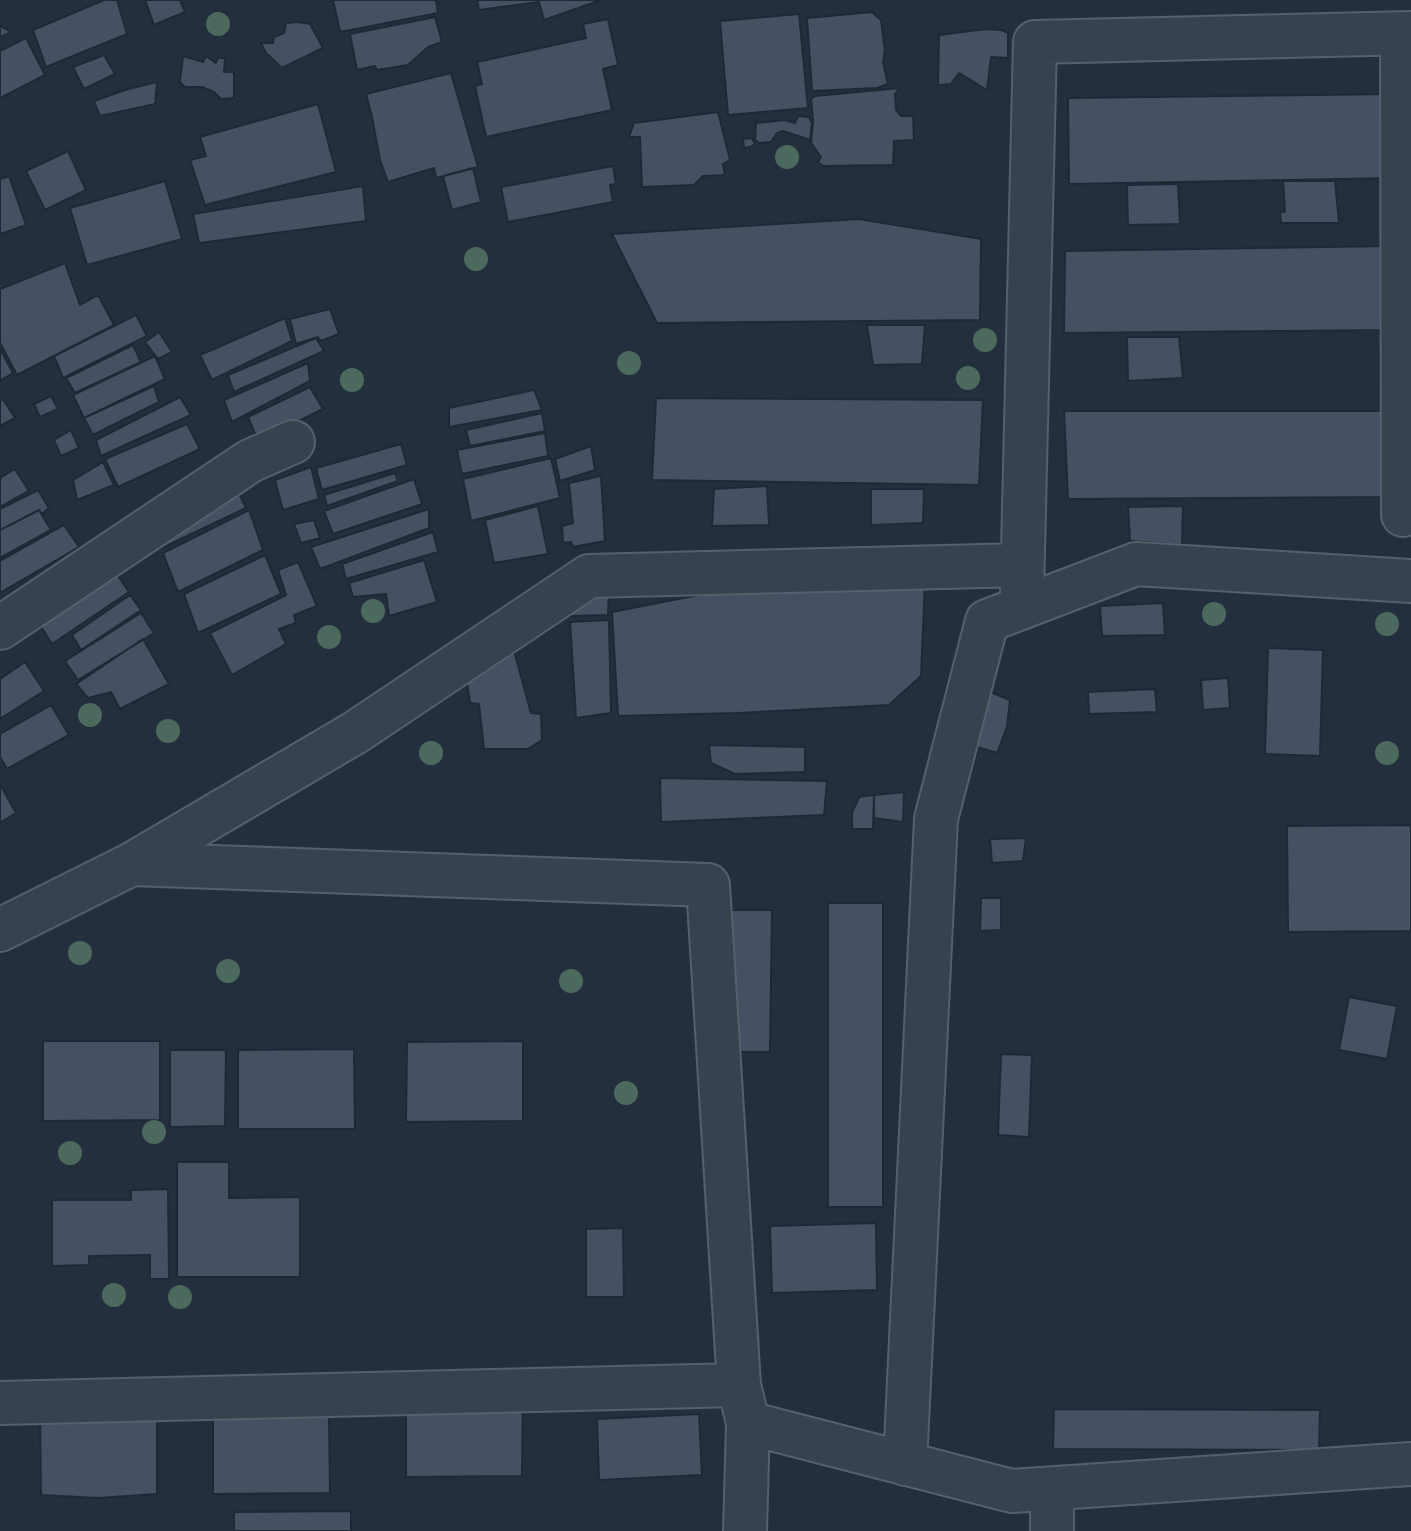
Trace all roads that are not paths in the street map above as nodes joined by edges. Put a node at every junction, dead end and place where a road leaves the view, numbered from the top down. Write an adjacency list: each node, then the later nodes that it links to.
1 (1406, 33): 3 (street); 4 (street)
2 (293, 442): 7 (street)
3 (1403, 515)
4 (1022, 565): 6 (street); 8 (street)
5 (1411, 581): 6 (street)
6 (1021, 607): 12 (street)
7 (0, 628)
8 (132, 864): 9 (street); 11 (street)
9 (0, 930)
10 (0, 1403): 11 (street)
11 (744, 1404): 12 (street); 15 (street)
12 (905, 1464): 14 (street)
13 (1411, 1464): 14 (street)
14 (1052, 1489): 16 (street)
15 (745, 1531)
16 (1052, 1531)

